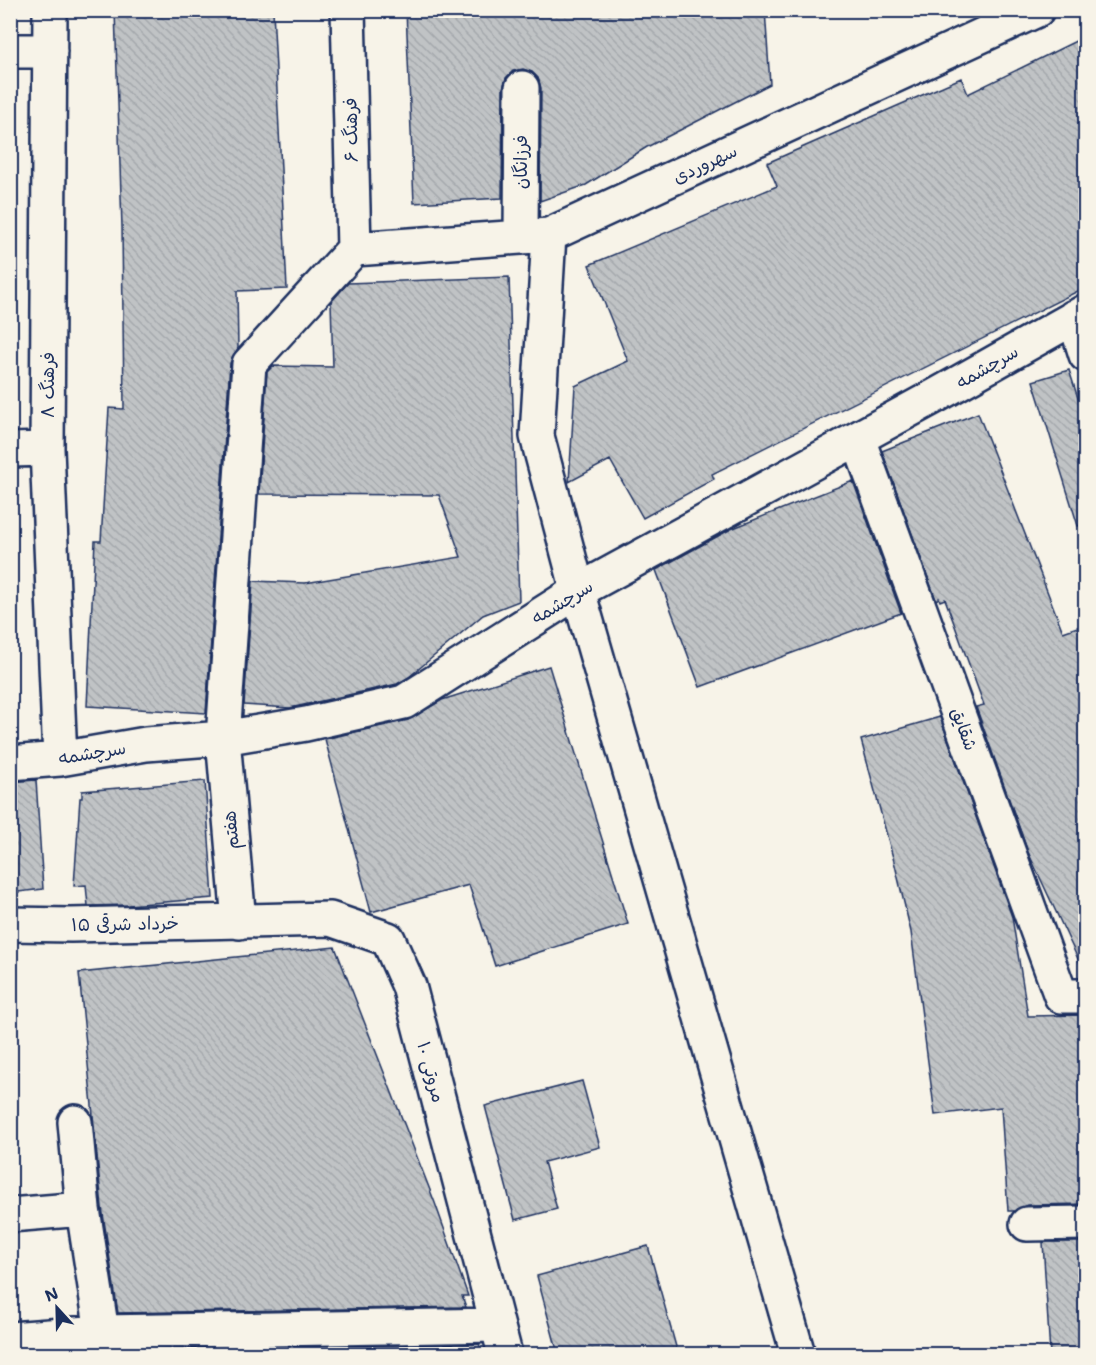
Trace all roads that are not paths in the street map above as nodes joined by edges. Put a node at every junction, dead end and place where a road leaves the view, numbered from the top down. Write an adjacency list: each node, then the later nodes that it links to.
1 (50, 10): 5 (street, فرهنگ ۸)
2 (348, 10): 8 (street, فرهنگ ۶)
3 (1037, 10): 7 (street, سهروردی)
4 (10, 51): 5 (street)
5 (50, 51): 12 (street, فرهنگ ۸)
6 (522, 88): 7 (street, فرزانگان)
7 (535, 236): 8 (street, سهروردی); 14 (street, فرزانگان)
8 (354, 249): 15 (street, هفتم)
9 (1080, 314): 10 (street); 11 (street, سرچشمه)
10 (1086, 355)
11 (858, 439): 14 (street, سرچشمه); 20 (street, شقایق)
12 (47, 449): 13 (street); 16 (street, فرهنگ ۸)
13 (10, 450)
14 (578, 591): 15 (street, سرچشمه); 29 (street, فرزانگان)
15 (223, 738): 16 (street, سرچشمه); 18 (street, هفتم)
16 (60, 759): 17 (street, سرچشمه)
17 (10, 764)
18 (238, 922): 19 (street, ۱۵ خرداد شرقی); 28 (street, مروتی ۱۰)
19 (10, 924)
20 (1086, 996)
21 (75, 1122): 22 (street)
22 (83, 1209): 23 (street); 26 (street)
23 (10, 1215)
24 (1086, 1223): 25 (street)
25 (1027, 1224)
26 (102, 1332): 27 (street); 28 (street)
27 (10, 1339)
28 (501, 1340)
29 (798, 1354)

